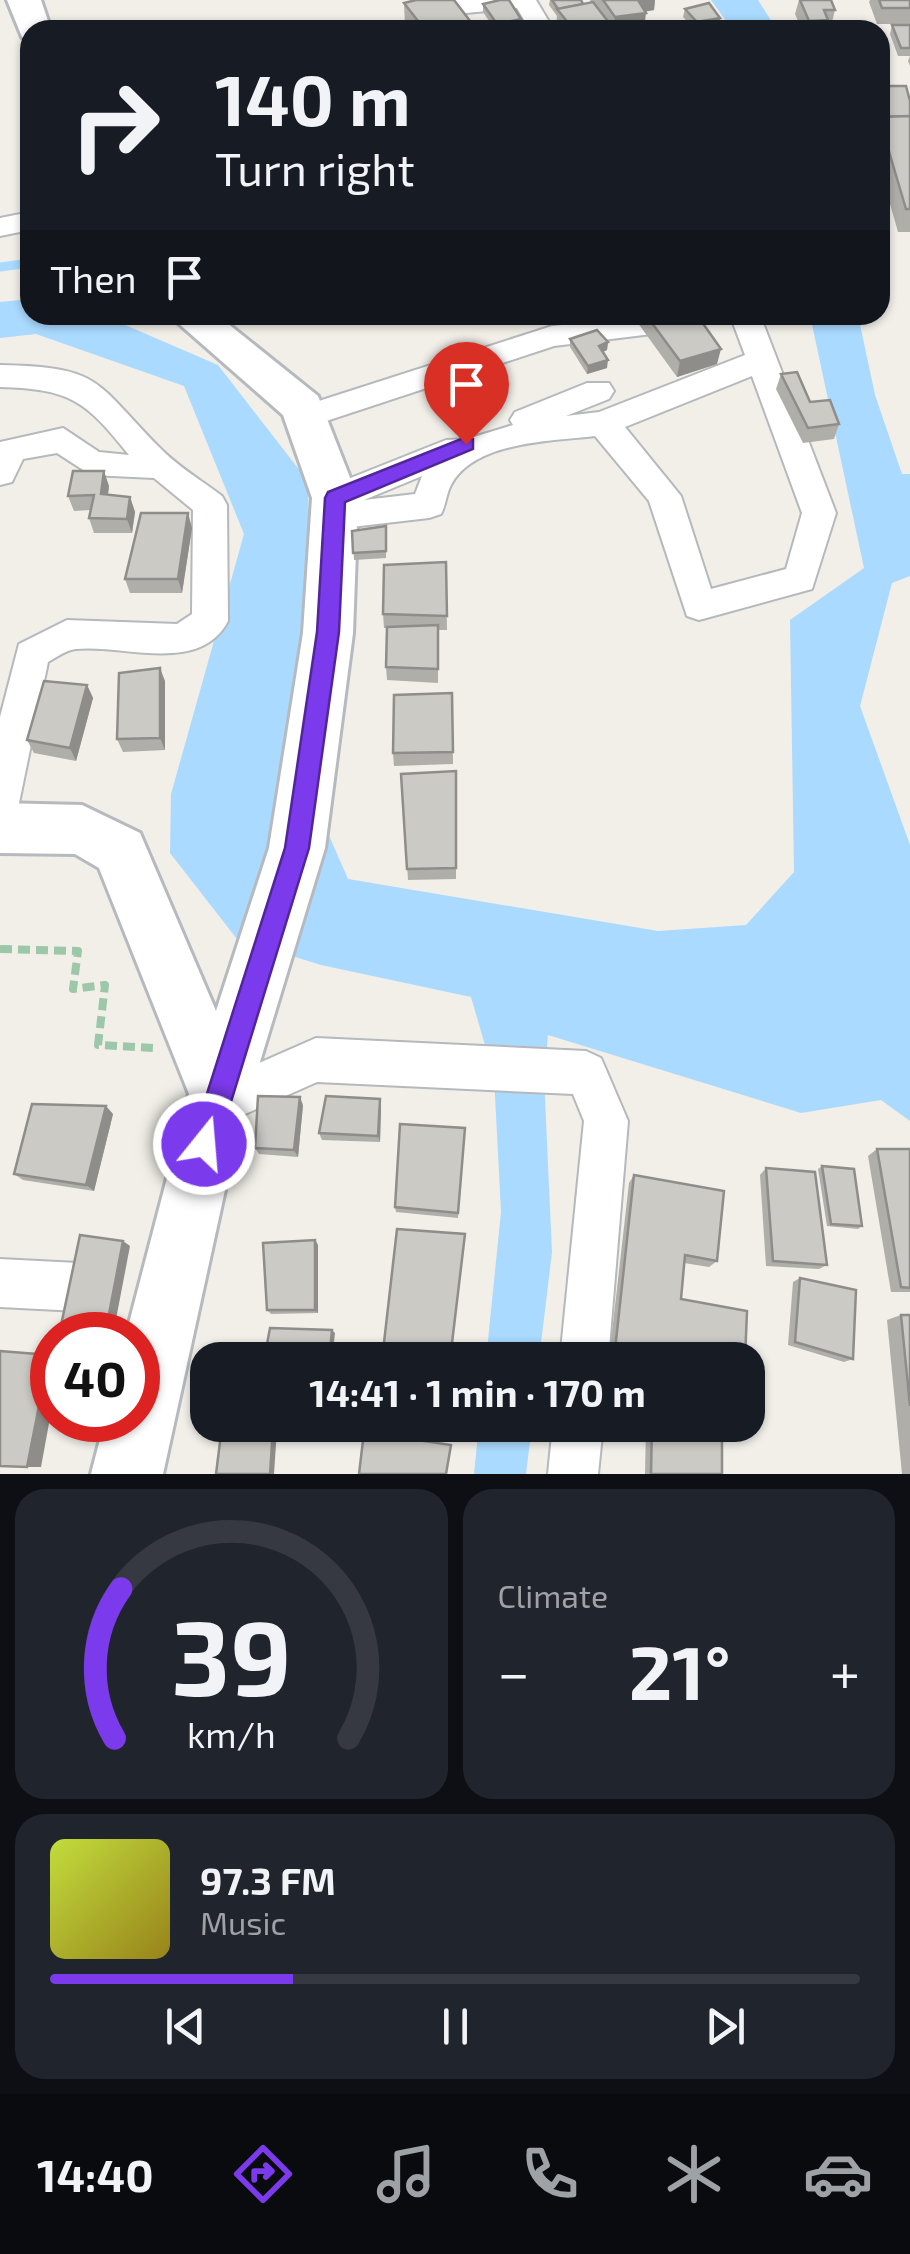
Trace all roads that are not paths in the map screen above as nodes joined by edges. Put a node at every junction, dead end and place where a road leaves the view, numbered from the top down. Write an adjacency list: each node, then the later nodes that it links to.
1 (463, 0): 2 (street)
2 (523, 0)
3 (202, 325): 9 (street)
4 (749, 325): 6 (street)
5 (641, 327): 9 (street)
6 (761, 361): 8 (street); 8 (street)
7 (0, 376): 10 (street)
8 (600, 407): 12 (street)
9 (305, 416): 12 (street)
10 (149, 457): 11 (street); 13 (street)
11 (0, 473)
12 (334, 507): 16 (street)
13 (16, 655): 14 (street)
14 (0, 803)
15 (0, 828): 16 (street)
16 (212, 1083): 19 (street); 21 (street)
17 (0, 1283): 18 (street)
18 (78, 1287)
19 (586, 1342)
20 (576, 1442): 22 (street)
21 (127, 1474)
22 (573, 1474)

